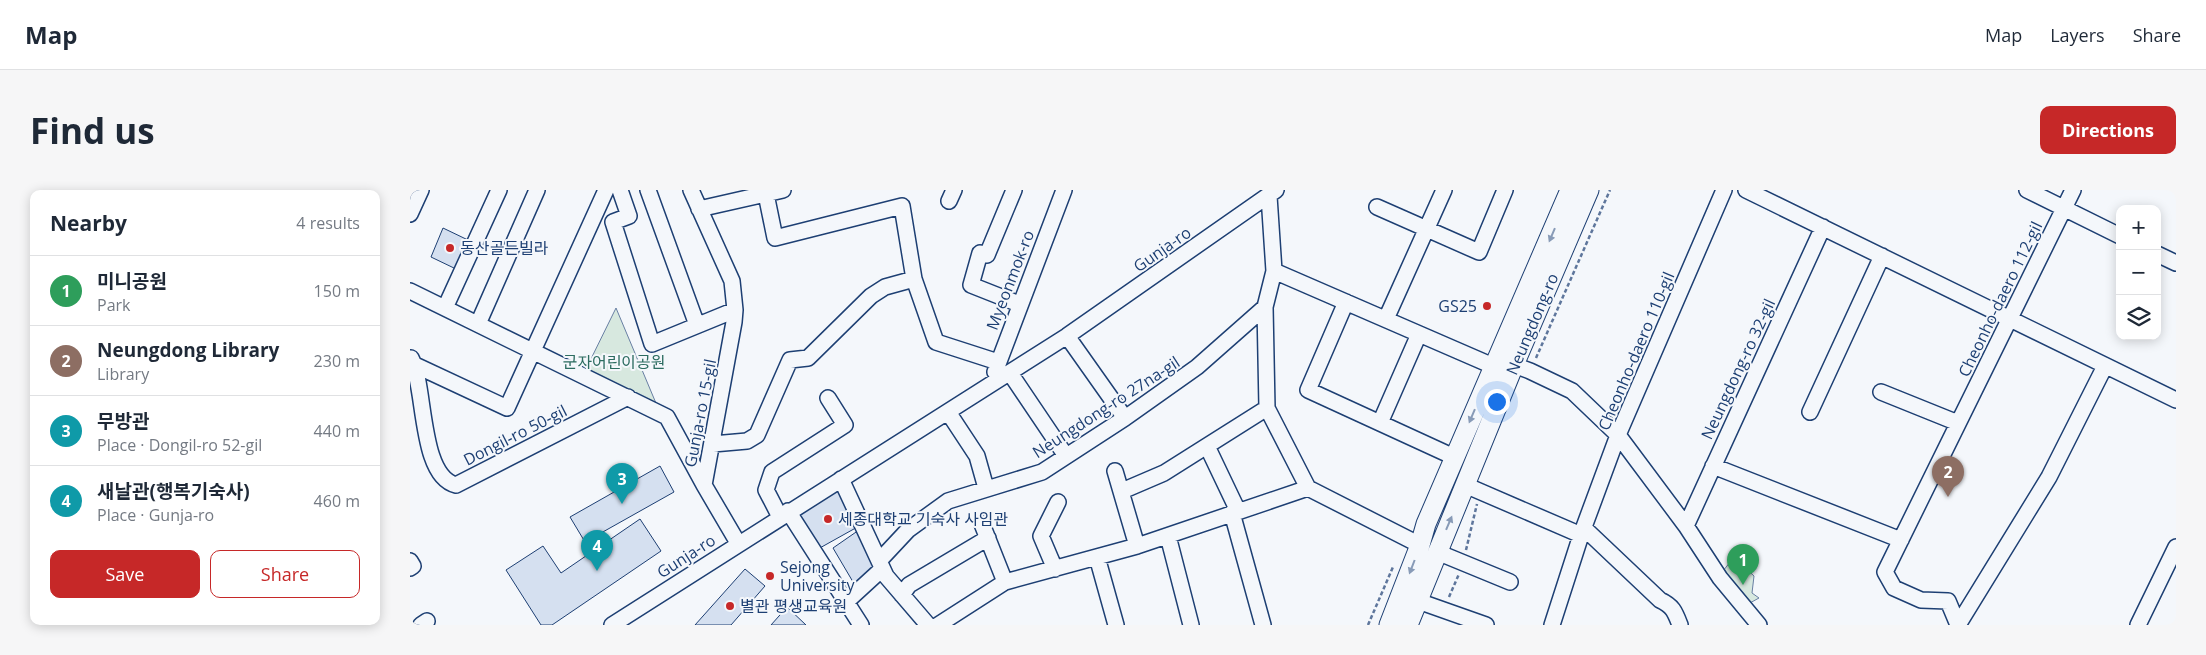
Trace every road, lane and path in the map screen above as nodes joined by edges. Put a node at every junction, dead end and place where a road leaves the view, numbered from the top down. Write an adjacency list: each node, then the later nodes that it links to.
1 (421, 190): 25 (street)
2 (499, 190): 38 (street)
3 (538, 190): 42 (street)
4 (606, 190): 46 (street)
5 (620, 190): 43 (street)
6 (648, 190): 43 (street)
7 (691, 190): 24 (street, Gunja-ro 15-gil)
8 (783, 190): 21 (street)
9 (1014, 190): 36 (street)
10 (1064, 190): 36 (street, Myeonmok-ro)
11 (1444, 190): 27 (street)
12 (1505, 190): 27 (street)
13 (1570, 190): 49 (main road, Neungdong-ro, one-way to 49)
14 (1589, 190): 51 (main road, Neungdong-ro)
15 (1610, 190): 51 (path)
16 (1724, 190): 64 (street, Cheonho-daero 110-gil)
17 (1746, 190): 26 (street)
18 (2027, 190): 23 (street)
19 (2073, 190): 23 (street, Cheonho-daero 112-gil)
20 (1272, 193): 32 (street); 45 (street, Gunja-ro)
21 (766, 194): 24 (street); 33 (street)
22 (1377, 207): 27 (street)
23 (2064, 208): 28 (street); 41 (street, Cheonho-daero 112-gil)
24 (699, 209): 39 (street, Gunja-ro 15-gil)
25 (410, 214)
26 (1823, 227): 29 (street); 69 (street, Neungdong-ro 32-gil)
27 (1427, 229): 40 (street)
28 (2116, 234)
29 (1882, 256): 41 (street); 60 (street)
30 (2161, 256): 31 (street)
31 (2176, 264)
32 (1274, 271): 35 (street); 37 (street)
33 (914, 279): 48 (street); 65 (street)
34 (410, 291): 38 (street)
35 (1346, 302): 40 (street); 63 (street)
36 (1019, 304): 48 (street, Myeonmok-ro)
37 (1266, 307): 58 (street); 61 (street, Neungdong-ro 27na-gil)
38 (445, 308): 42 (street)
39 (735, 310): 43 (street); 65 (street, Gunja-ro 15-gil)
40 (1386, 319): 44 (street)
41 (2009, 319): 50 (street); 62 (street, Cheonho-daero 112-gil)
42 (478, 324): 46 (street)
43 (697, 325)
44 (1420, 334): 49 (street); 63 (street)
45 (1067, 336): 52 (street, Gunja-ro); 61 (street)
46 (534, 352): 47 (street, Dongil-ro 50-gil); 55 (street)
47 (412, 361): 55 (street, Dongil-ro 50-gil)
48 (998, 362): 53 (street, Myeonmok-ro)
49 (1493, 366): 68 (main road, Neungdong-ro, one-way to 68)
50 (2105, 366): 57 (street); 113 (street)
51 (1522, 368): 64 (street); 75 (main road, Neungdong-ro)
52 (1010, 373): 53 (street, Gunja-ro); 67 (street)
53 (992, 383): 59 (street, Gunja-ro)
54 (1881, 392): 62 (street)
55 (628, 397): 72 (street)
56 (828, 398): 79 (street)
57 (2176, 400)
58 (1267, 408): 66 (street); 74 (street)
59 (948, 412): 71 (street, Gunja-ro); 73 (street)
60 (1810, 412)
61 (1125, 418): 67 (street, Neungdong-ro 27na-gil)
62 (1958, 423): 83 (street, Cheonho-daero 112-gil)
63 (1380, 424): 68 (street)
64 (1618, 435): 80 (street); 81 (street, Cheonho-daero 110-gil)
65 (713, 444): 72 (street, Gunja-ro 15-gil)
66 (1207, 446): 76 (street); 78 (street)
67 (1066, 456): 73 (street, Neungdong-ro 27na-gil)
68 (1454, 457): 87 (main road, Neungdong-ro)
69 (1713, 466): 80 (street, Neungdong-ro 32-gil); 83 (street)
70 (1115, 471): 76 (street)
71 (841, 479): 79 (street, Gunja-ro); 91 (street)
72 (704, 484): 84 (street, Gunja-ro 15-gil)
73 (986, 488): 91 (street, Neungdong-ro 27na-gil)
74 (1308, 488): 78 (street); 87 (street)
75 (1472, 488): 81 (street); 87 (main road, Neungdong-ro, one-way to 75); 90 (path)
76 (1122, 491): 85 (street)
77 (1058, 502): 93 (street)
78 (1235, 512): 82 (street); 106 (street)
79 (784, 514): 84 (street, Gunja-ro); 98 (street)
80 (1686, 526): 112 (street)
81 (1582, 531): 110 (street, Cheonho-daero 110-gil); 111 (street)
82 (1168, 536): 85 (street); 105 (street)
83 (1901, 540): 113 (street, Cheonho-daero 112-gil)
84 (738, 543): 101 (street, Gunja-ro)
85 (1137, 546): 88 (street)
86 (2176, 547): 114 (street)
87 (1428, 549): 90 (street); 97 (main road, Neungdong-ro); 107 (main road, Neungdong-ro, one-way to 107)
88 (1097, 558): 93 (street); 100 (street)
89 (410, 561): 92 (street)
90 (1463, 563): 95 (street); 99 (path)
91 (881, 565): 96 (street); 98 (street, Neungdong-ro 27na-gil)
92 (410, 568)
93 (1055, 569): 94 (street)
94 (1005, 582): 96 (street); 104 (street)
95 (1510, 582)
96 (902, 595): 103 (street)
97 (1418, 601): 99 (street); 108 (main road, Neungdong-ro)
98 (846, 602): 102 (street)
99 (1444, 610): 109 (street)
100 (1112, 624)
101 (612, 625)
102 (861, 625)
103 (928, 625)
104 (938, 625)
105 (1191, 625)
106 (1263, 625)
107 (1389, 625)
108 (1408, 625)
109 (1486, 625)
110 (1552, 625)
111 (1680, 625)
112 (1759, 625)
113 (1958, 625)
114 (2138, 625)

